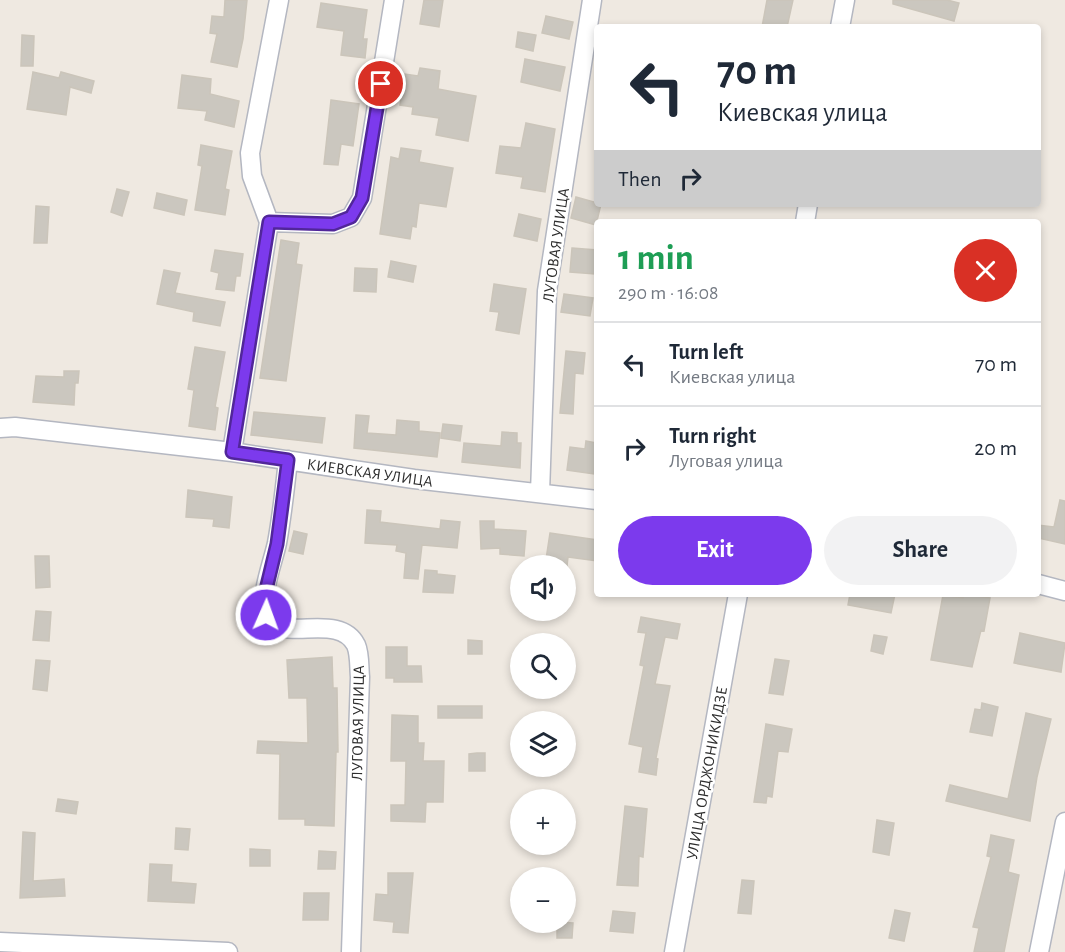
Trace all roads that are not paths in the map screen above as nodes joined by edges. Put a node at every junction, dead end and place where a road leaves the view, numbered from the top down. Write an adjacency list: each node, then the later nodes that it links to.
1 (279, 0): 6 (street)
2 (394, 0): 6 (street)
3 (592, 0): 10 (street, ЛУГОВАЯ УЛИЦА)
4 (845, 0): 5 (street)
5 (841, 24)
6 (269, 222): 8 (street)
7 (0, 428): 8 (street, КИЕВСКАЯ УЛИЦА)
8 (232, 452): 9 (street, КИЕВСКАЯ УЛИЦА)
9 (288, 460): 10 (street, КИЕВСКАЯ УЛИЦА); 18 (street, ЛУГОВАЯ УЛИЦА)
10 (540, 493): 11 (street, КИЕВСКАЯ УЛИЦА)
11 (594, 500)
12 (1041, 585): 13 (street)
13 (1065, 591)
14 (737, 597): 19 (street, УЛИЦА ОРДЖОНИКИДЗЕ)
15 (1065, 822): 20 (street)
16 (0, 942): 17 (street)
17 (228, 952)
18 (351, 952)
19 (674, 952)
20 (1039, 952)

